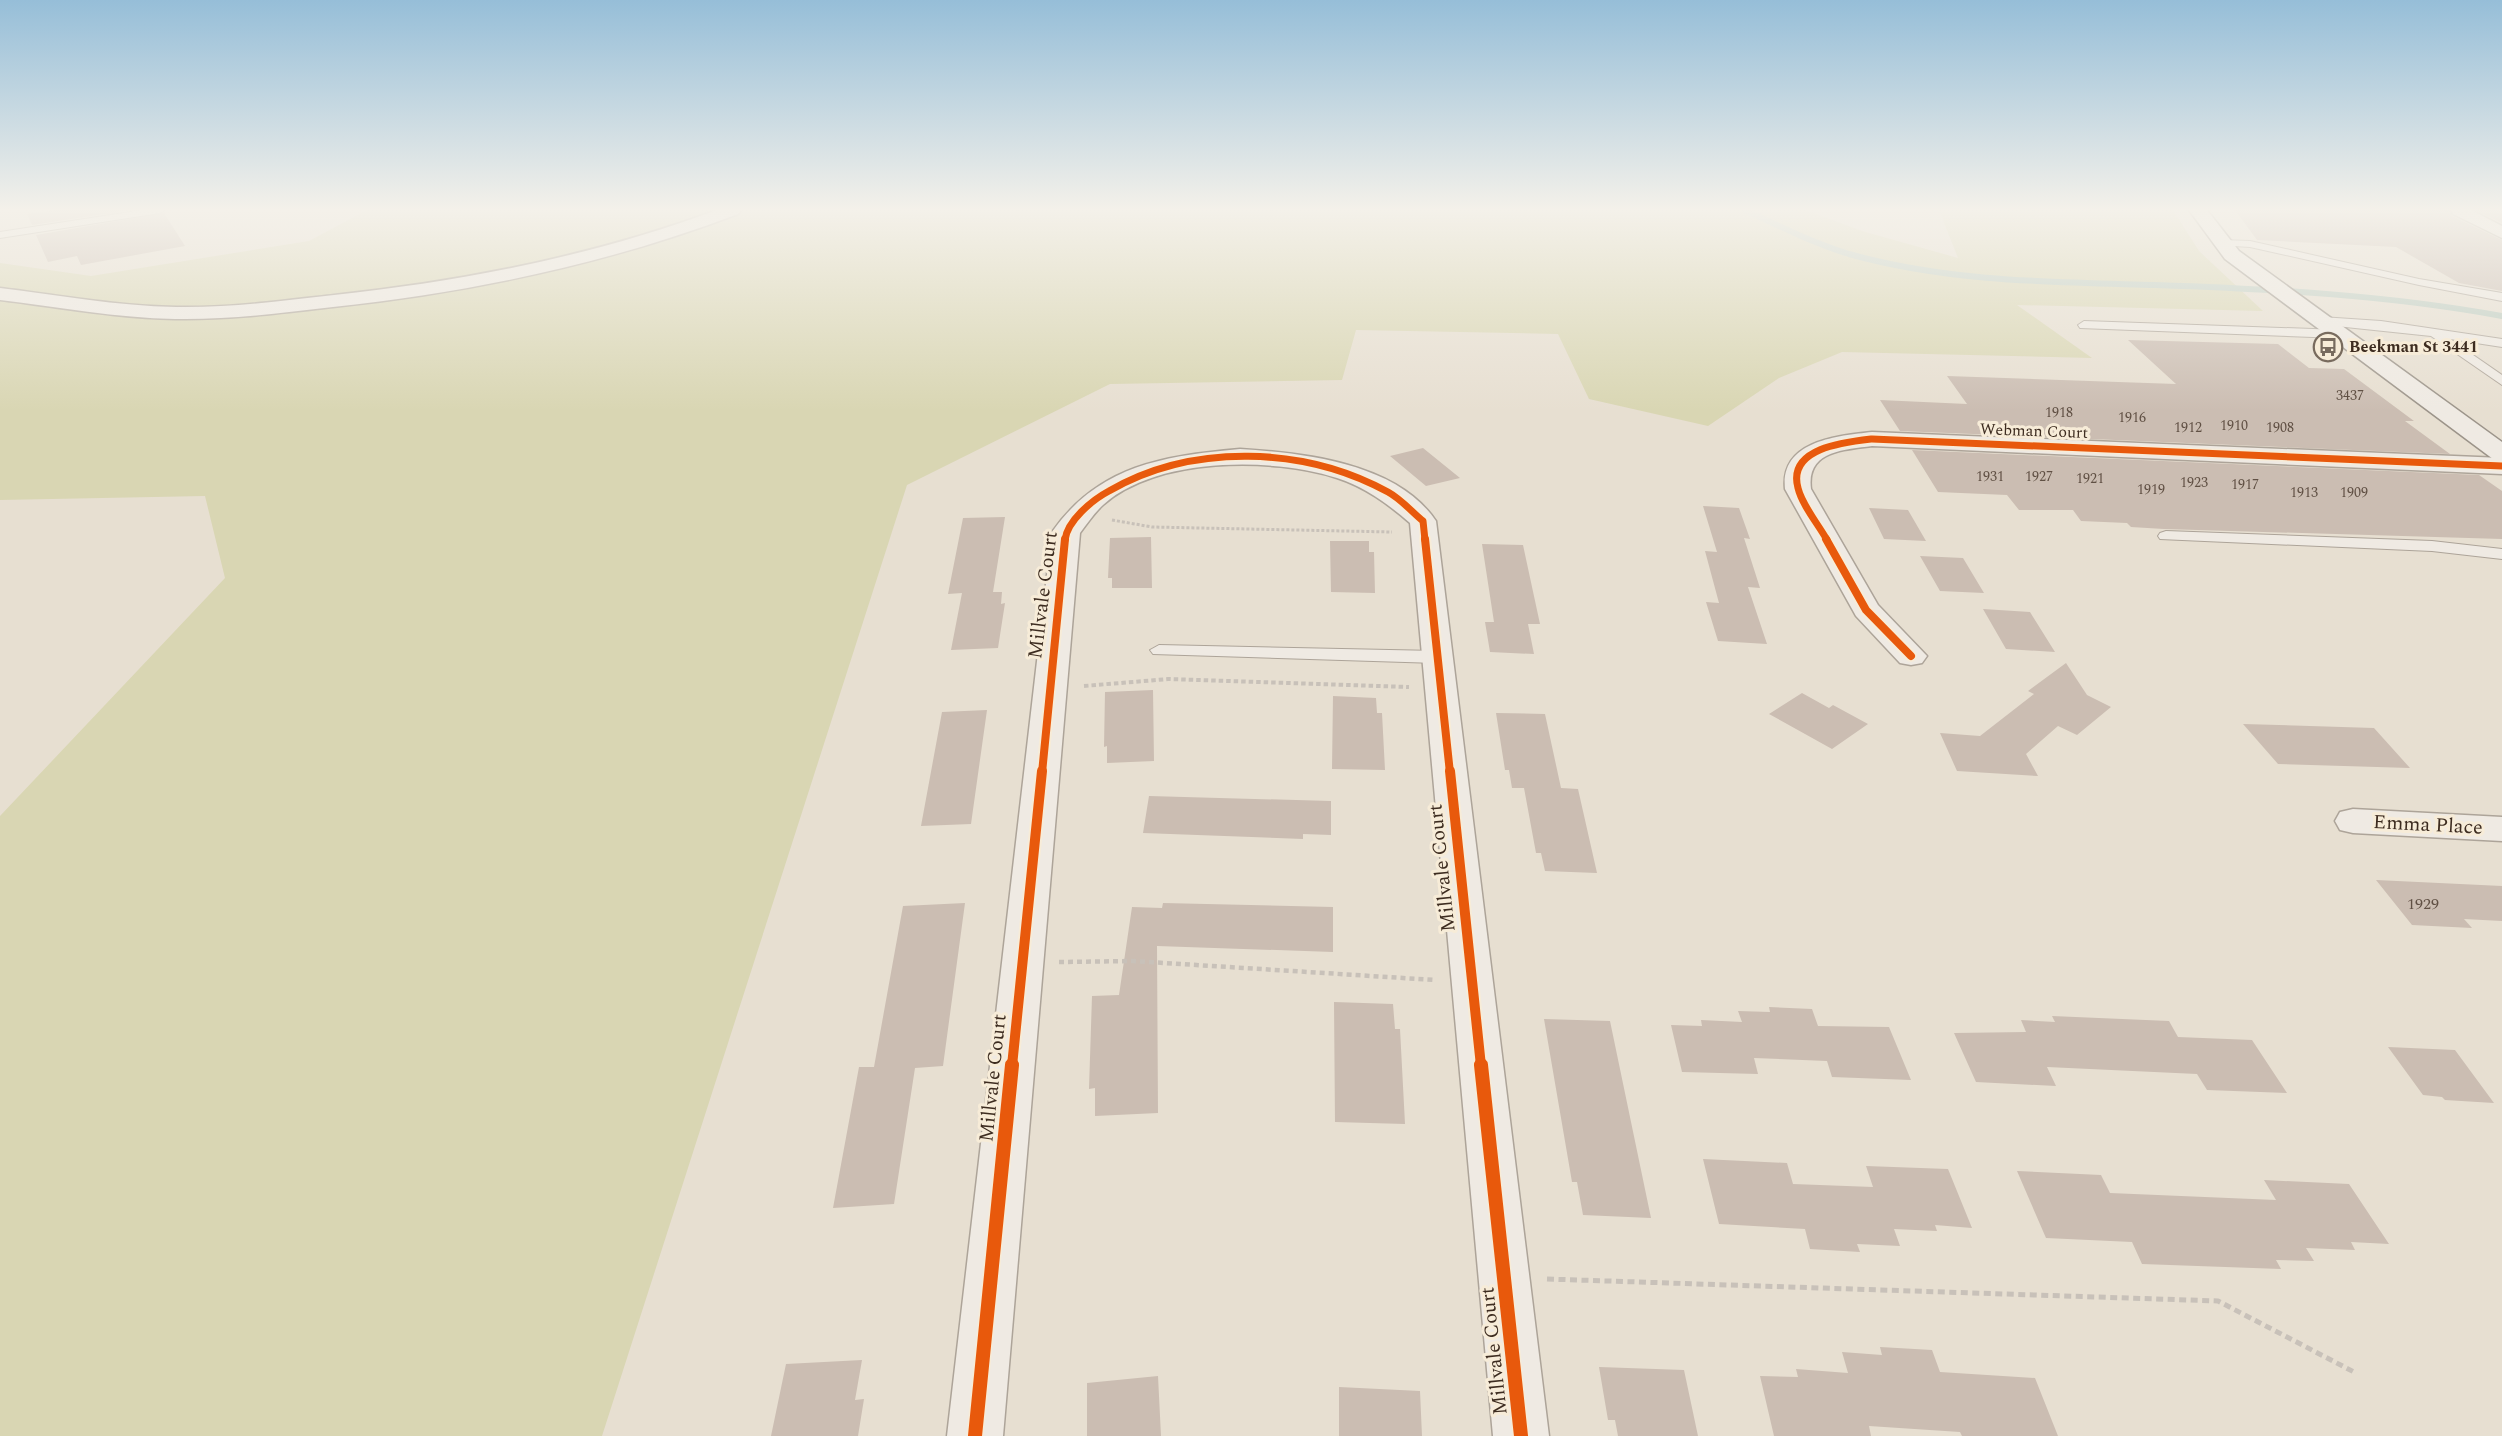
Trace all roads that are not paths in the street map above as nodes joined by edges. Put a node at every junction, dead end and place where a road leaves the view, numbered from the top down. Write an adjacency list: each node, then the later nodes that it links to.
1 (503, 277): 4 (street)
2 (2262, 277): 6 (street)
3 (2397, 277): 5 (lane)
4 (0, 294)
5 (2502, 297)
6 (2321, 321): 8 (lane); 9 (street)
7 (2084, 325): 9 (lane)
8 (2433, 332): 10 (lane); 11 (lane)
9 (2340, 334): 12 (street)
10 (2502, 343)
11 (2502, 381)
12 (2502, 454)
13 (2502, 466): 17 (street, Webman Court)
14 (2166, 536): 15 (lane)
15 (2502, 554)
16 (1159, 650): 18 (lane)
17 (1911, 656)
18 (1439, 672): 21 (street, Millvale Court); 22 (street, Millvale Court)
19 (2353, 821): 20 (street, Emma Place)
20 (2502, 829)
21 (975, 1436)
22 (1521, 1436)

